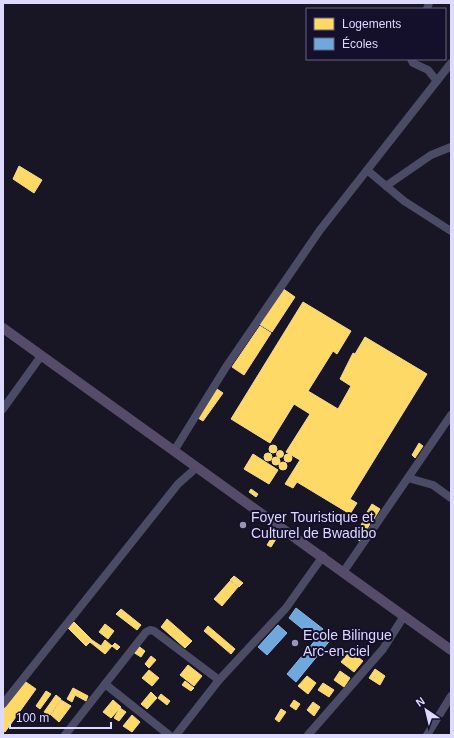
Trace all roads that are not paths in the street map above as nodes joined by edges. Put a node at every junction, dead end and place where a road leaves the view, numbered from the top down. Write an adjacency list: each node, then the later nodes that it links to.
1 (411, 60): 3 (street)
2 (451, 63): 3 (street)
3 (437, 81): 5 (street)
4 (451, 147): 6 (street)
5 (367, 170): 6 (street); 12 (street)
6 (386, 186): 7 (street)
7 (451, 231)
8 (3, 328): 9 (main road)
9 (41, 356): 10 (street); 12 (main road)
10 (3, 409)
11 (451, 415): 14 (street)
12 (174, 451): 13 (main road)
13 (196, 468): 16 (main road); 23 (street)
14 (408, 478): 15 (street); 17 (street)
15 (451, 498)
16 (323, 556): 17 (main road); 20 (street)
17 (344, 571): 18 (main road)
18 (404, 616): 19 (main road); 27 (street)
19 (451, 650)
20 (219, 680): 21 (street); 26 (street)
21 (105, 684): 24 (street); 25 (street)
22 (451, 696): 28 (street)
23 (3, 704)
24 (66, 735)
25 (169, 735)
26 (176, 735)
27 (308, 735)
28 (427, 735)

